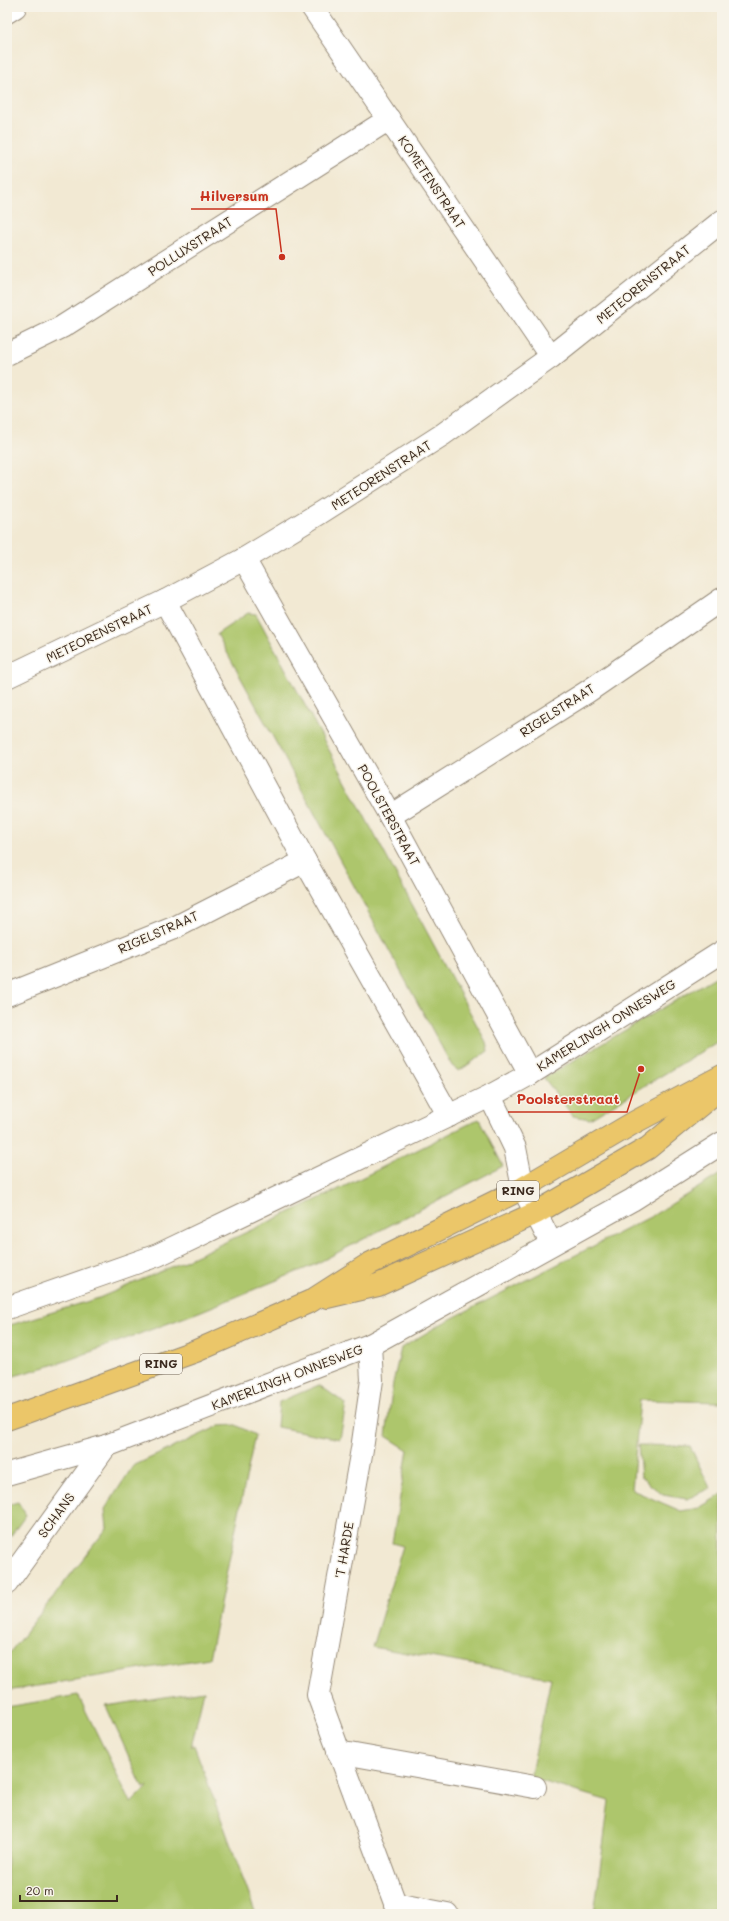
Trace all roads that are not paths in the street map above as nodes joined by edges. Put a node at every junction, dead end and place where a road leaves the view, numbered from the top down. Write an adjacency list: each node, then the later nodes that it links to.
1 (14, 7): 3 (street)
2 (312, 7): 4 (street, KOMETENSTRAAT)
3 (7, 12)
4 (389, 119): 6 (street, POLLUXSTRAAT); 7 (street, KOMETENSTRAAT)
5 (722, 221): 7 (street, METEORENSTRAAT)
6 (7, 354)
7 (551, 357): 8 (street, METEORENSTRAAT)
8 (244, 559): 10 (street, METEORENSTRAAT); 12 (street, POOLSTERSTRAAT)
9 (722, 599): 12 (street, RIGELSTRAAT)
10 (165, 601): 11 (street, METEORENSTRAAT); 13 (street)
11 (7, 677)
12 (390, 816): 16 (street, POOLSTERSTRAAT)
13 (305, 861): 15 (street, RIGELSTRAAT); 20 (street)
14 (722, 952): 16 (street, KAMERLINGH ONNESWEG)
15 (7, 995)
16 (530, 1074): 19 (street, KAMERLINGH ONNESWEG)
17 (722, 1076): 22 (main road, RING)
18 (722, 1087): 23 (main road, RING)
19 (490, 1096): 20 (street, KAMERLINGH ONNESWEG); 22 (street)
20 (449, 1116): 26 (street, KAMERLINGH ONNESWEG)
21 (722, 1143): 24 (street, KAMERLINGH ONNESWEG)
22 (523, 1188): 23 (street); 25 (main road, RING)
23 (536, 1212): 24 (street); 25 (main road, RING)
24 (551, 1243): 27 (street, KAMERLINGH ONNESWEG)
25 (311, 1301): 28 (main road, RING)
26 (7, 1308)
27 (370, 1345): 29 (street, KAMERLINGH ONNESWEG); 32 (street, 'T HARDE)
28 (7, 1419)
29 (106, 1446): 30 (street, KAMERLINGH ONNESWEG); 31 (street, SCHANS)
30 (7, 1474)
31 (7, 1583)
32 (338, 1752): 33 (street); 34 (street, 'T HARDE)
33 (535, 1787)
34 (397, 1909): 35 (street, 'T HARDE)
35 (447, 1914)

